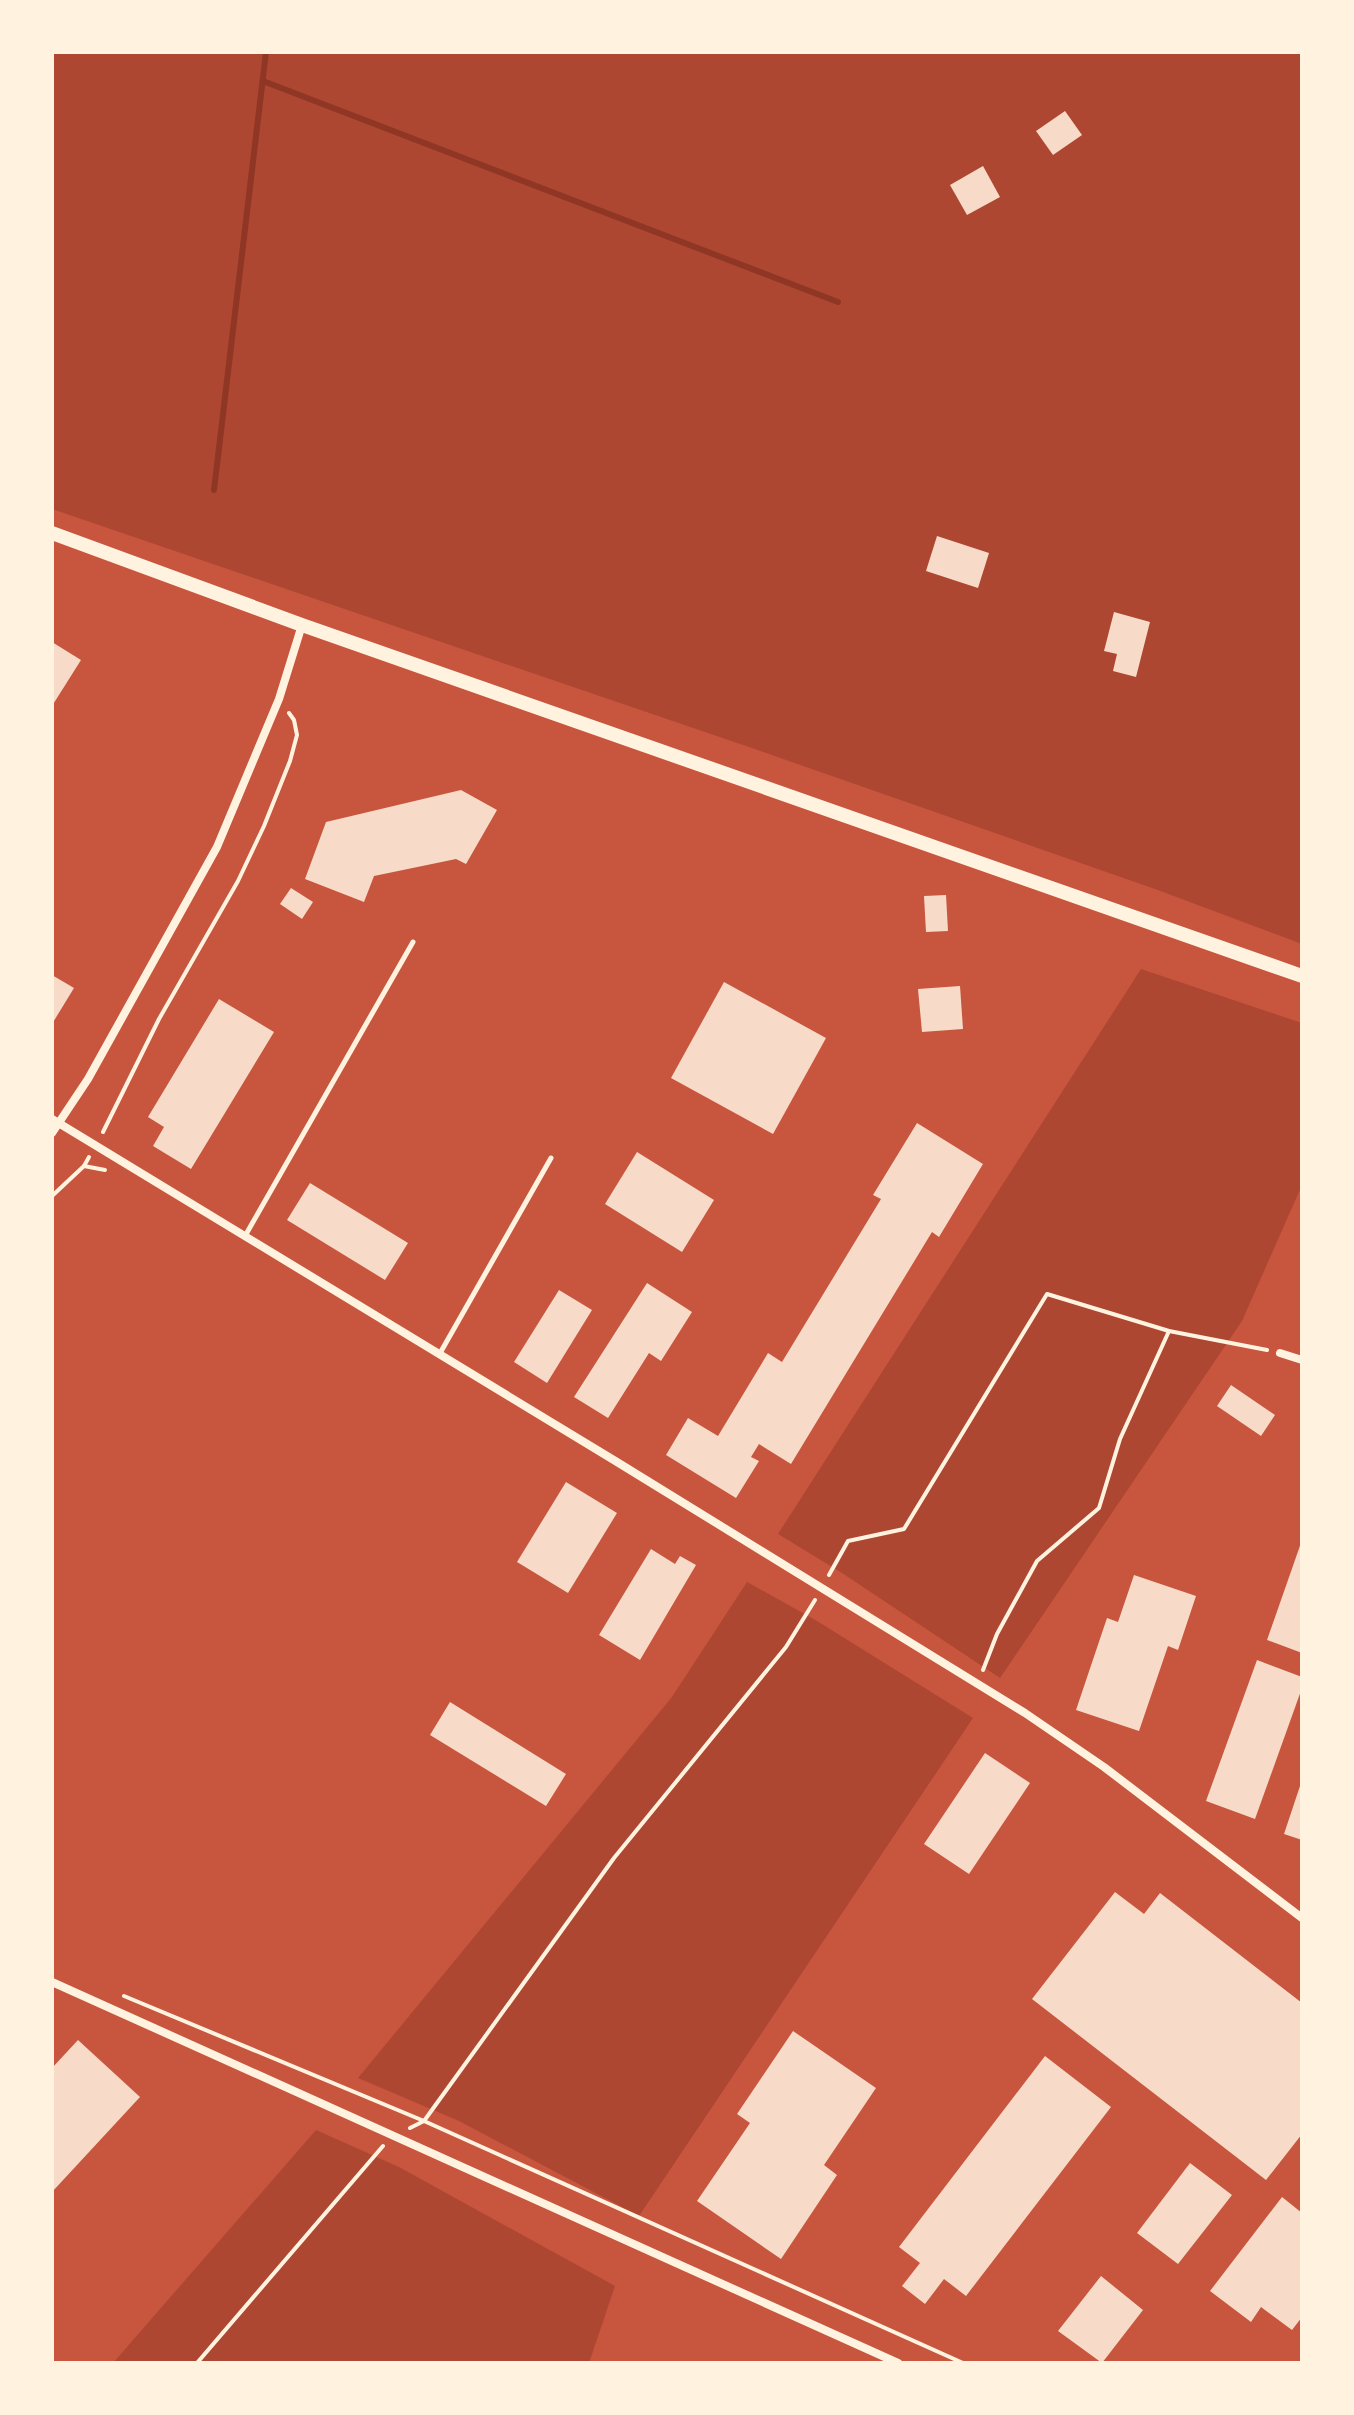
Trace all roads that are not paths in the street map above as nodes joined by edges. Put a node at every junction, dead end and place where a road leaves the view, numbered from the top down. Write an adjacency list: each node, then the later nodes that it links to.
1 (52, 533): 2 (main road)
2 (302, 625): 4 (main road); 5 (street)
3 (413, 942): 8 (lane)
4 (1302, 976)
5 (55, 1121): 6 (street); 8 (street)
6 (52, 1133)
7 (551, 1158): 10 (lane)
8 (245, 1236): 10 (street)
9 (1280, 1353): 11 (street)
10 (439, 1355): 12 (street)
11 (1302, 1360)
12 (1302, 1918)
13 (52, 1982): 14 (street)
14 (898, 2363)

